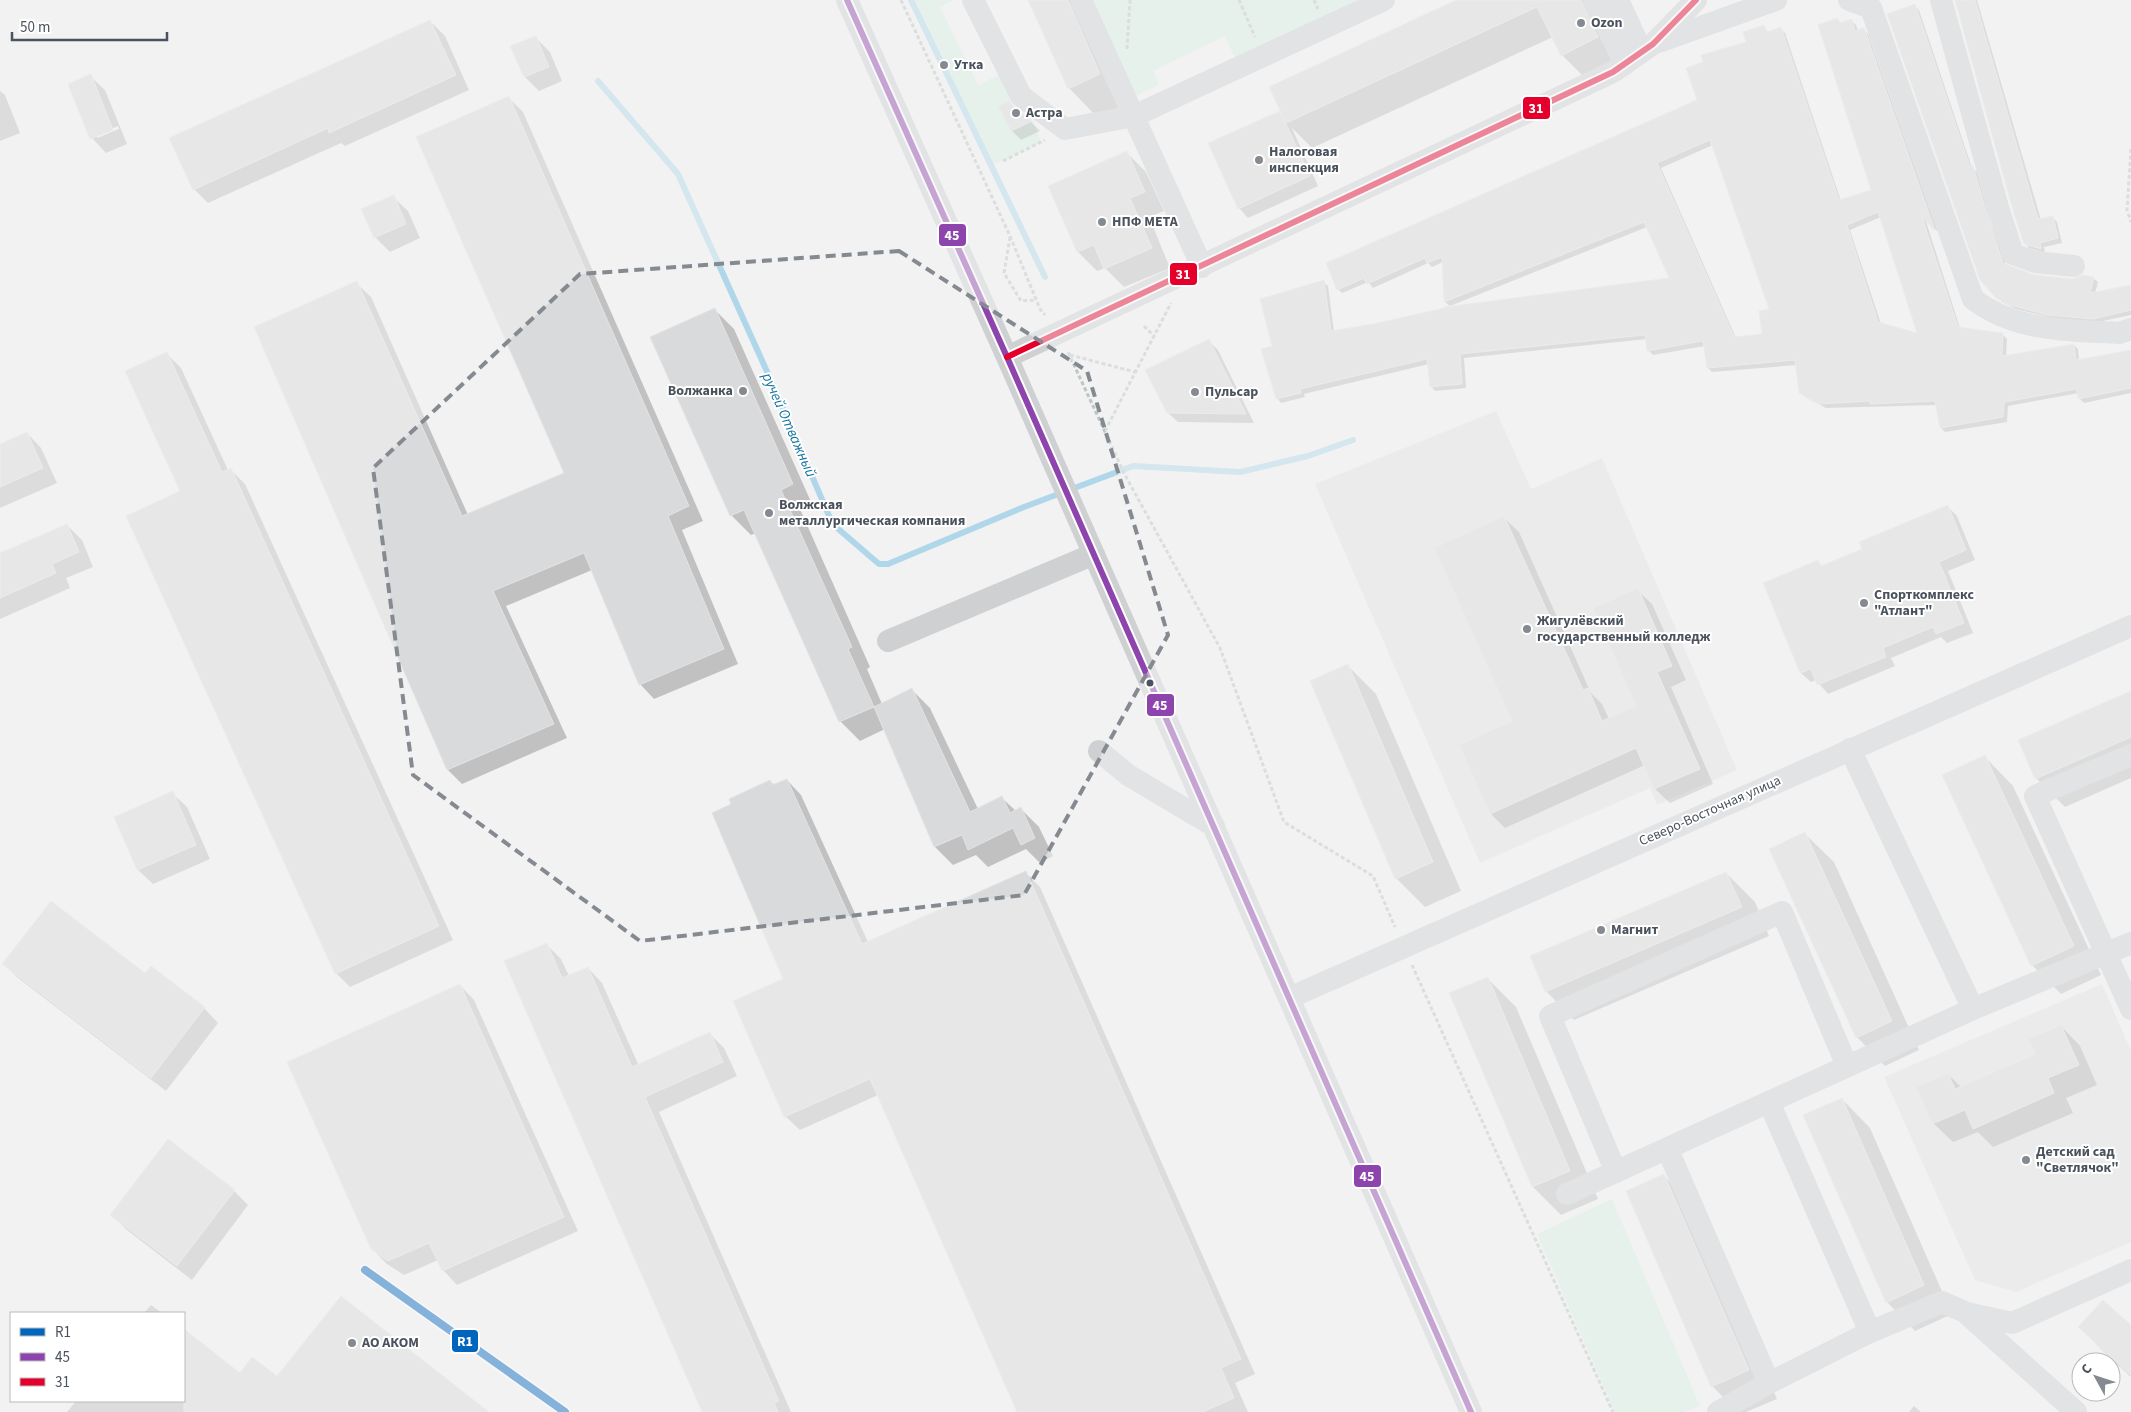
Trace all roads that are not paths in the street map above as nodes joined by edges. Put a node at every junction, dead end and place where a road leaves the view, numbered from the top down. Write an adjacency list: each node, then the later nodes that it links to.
1 (847, 0): 16 (street)
2 (973, 0): 12 (street)
3 (1081, 0): 12 (street)
4 (1384, 0): 12 (street)
5 (1594, 0): 11 (street)
6 (1618, 0): 11 (street)
7 (1696, 0): 11 (street)
8 (1776, 0): 11 (street)
9 (1849, 0): 15 (street)
10 (1941, 0): 13 (street)
11 (1640, 53): 14 (street)
12 (1134, 116): 14 (street)
13 (2074, 266)
14 (1194, 270): 16 (street)
15 (2131, 329)
16 (1007, 357): 17 (street)
17 (1094, 554): 19 (street); 23 (street)
18 (2131, 626): 20 (street, Северо-Восточная улица)
19 (888, 641)
20 (1850, 749): 26 (street, Северо-Восточная улица); 27 (street)
21 (1099, 751): 23 (street)
22 (2131, 755): 25 (street)
23 (1214, 826): 26 (street)
24 (2131, 943): 25 (street)
25 (2106, 953): 27 (street); 28 (street)
26 (1290, 998): 38 (street)
27 (1973, 1009): 29 (street)
28 (2131, 1009)
29 (1847, 1066): 30 (street); 32 (street)
30 (1770, 1102): 31 (street); 36 (street)
31 (1667, 1148): 32 (street); 37 (street)
32 (1616, 1172): 33 (street)
33 (1567, 1194)
34 (2131, 1270): 35 (street)
35 (1967, 1313): 36 (street); 40 (street)
36 (1870, 1332): 37 (street)
37 (1770, 1383): 39 (street)
38 (1471, 1412)
39 (1718, 1412)
40 (2076, 1412)

